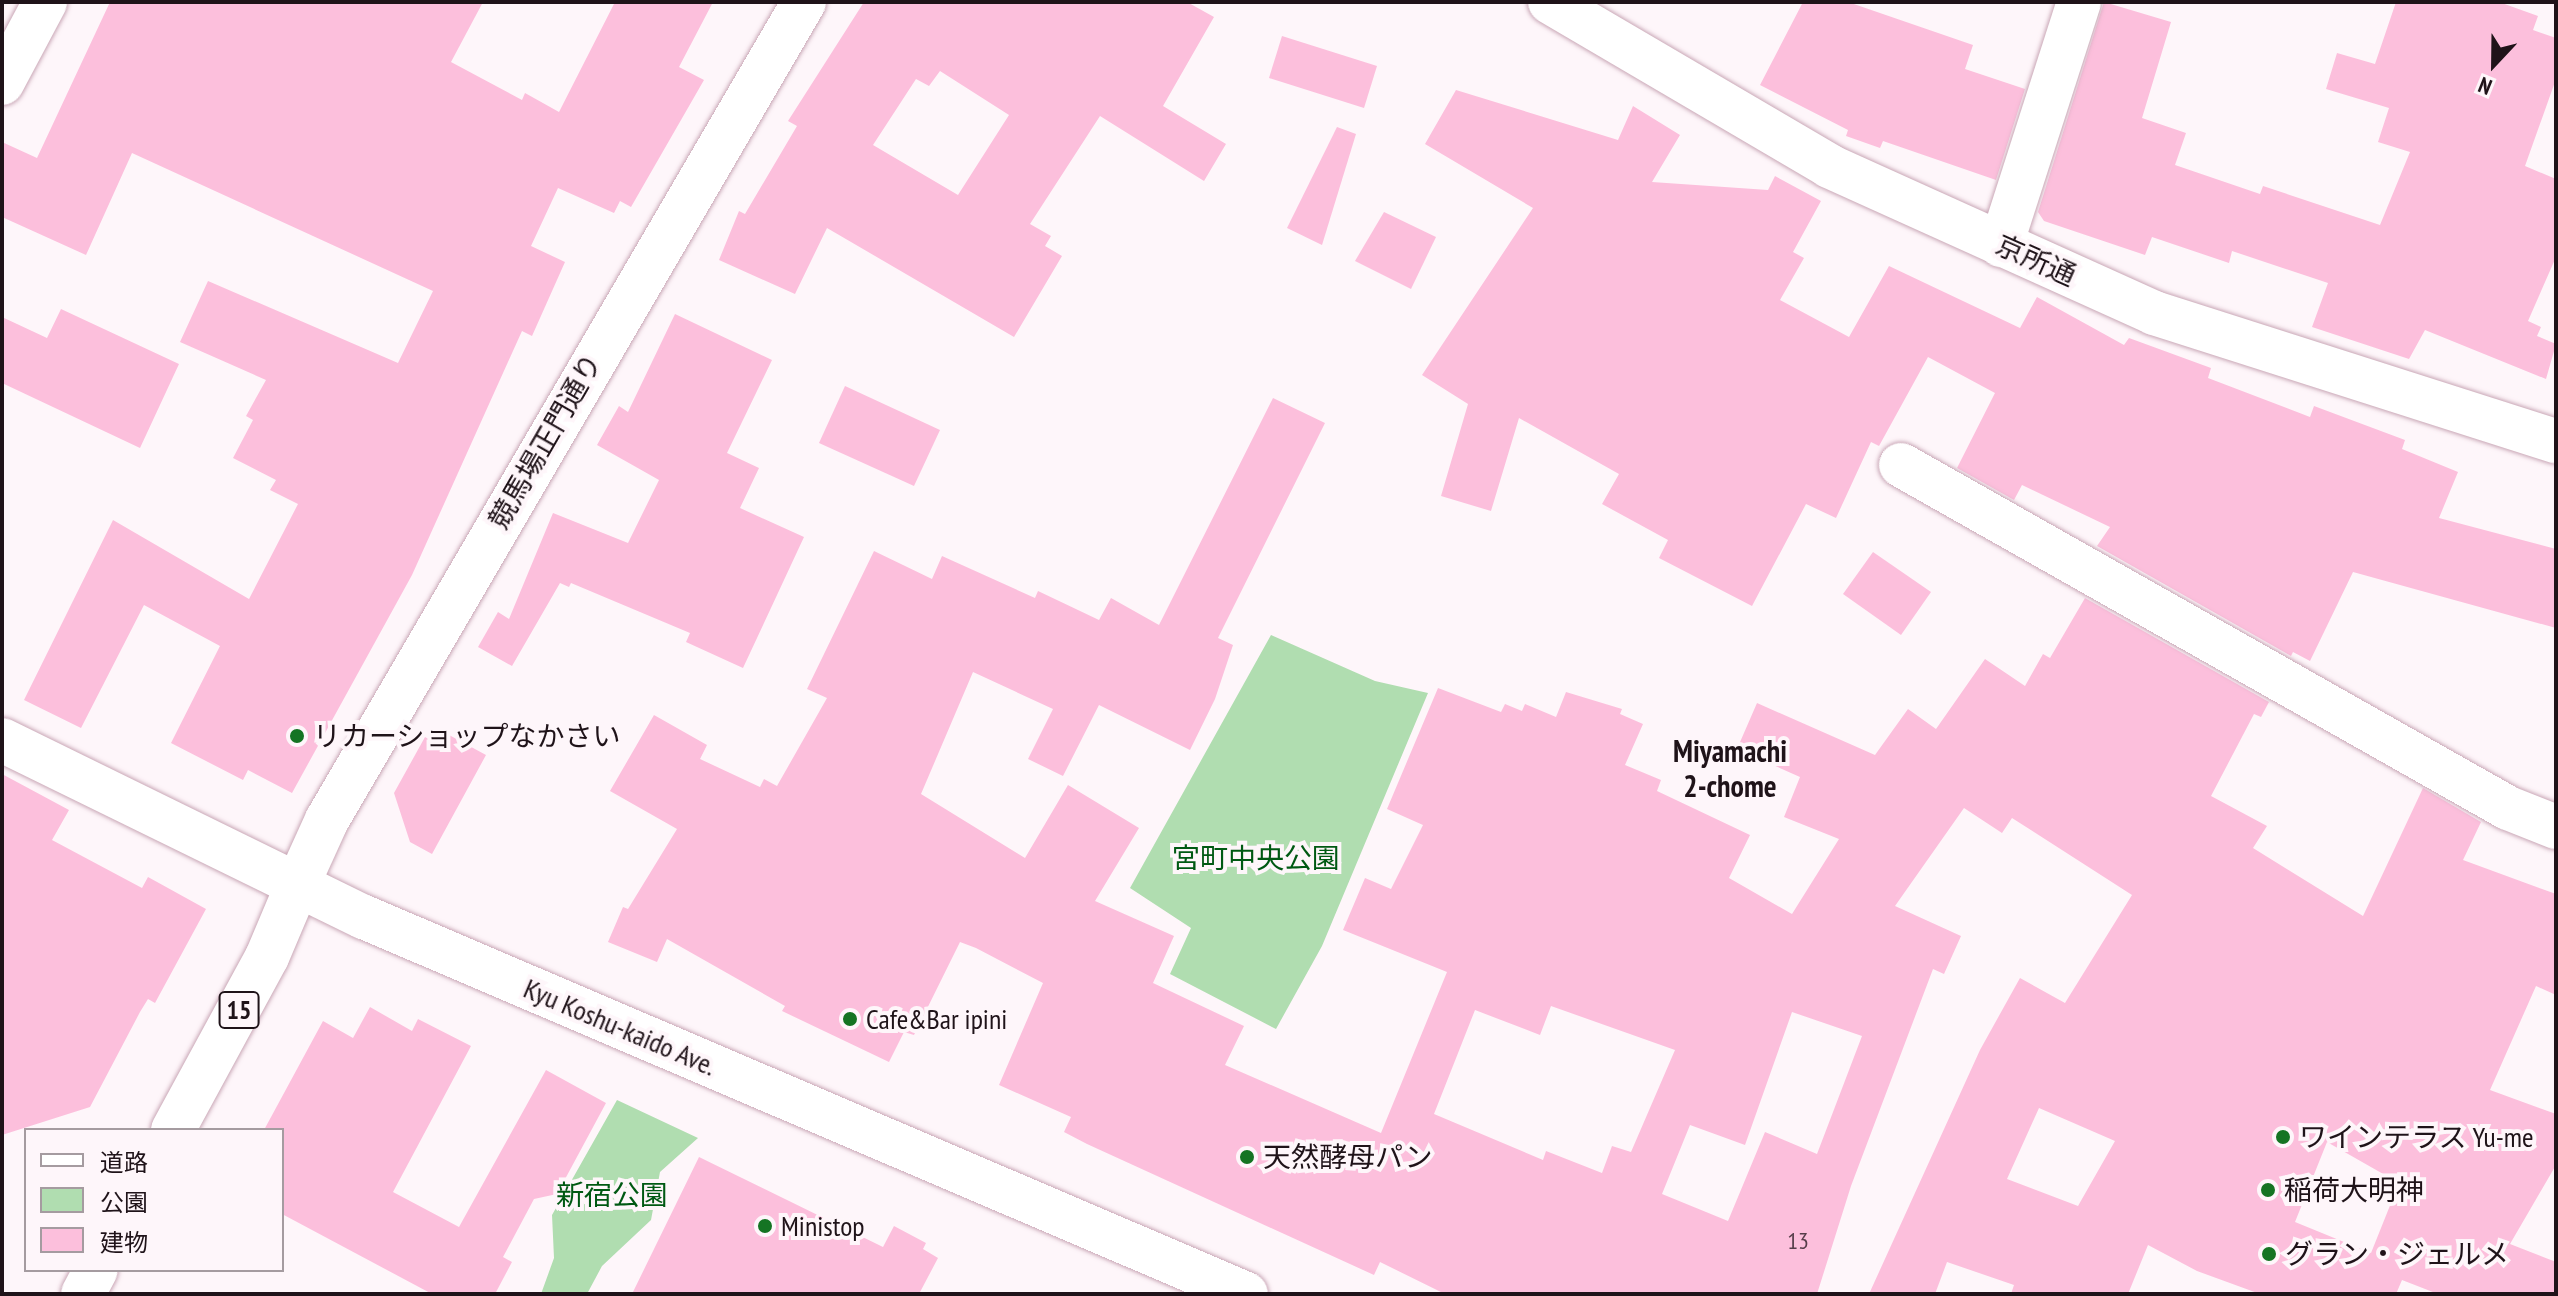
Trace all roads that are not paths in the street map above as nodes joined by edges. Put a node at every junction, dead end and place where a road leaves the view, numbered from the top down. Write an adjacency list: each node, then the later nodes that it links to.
1 (45, 2): 5 (street)
2 (804, 2): 11 (street, 競馬場正門通り)
3 (1550, 2): 6 (street, 京所通)
4 (2079, 2): 6 (street)
5 (2, 83)
6 (2001, 245): 7 (street, 京所通)
7 (2556, 441)
8 (1901, 465): 10 (street)
9 (2, 740): 11 (street, Kyu Koshu-kaido Ave.)
10 (2556, 827)
11 (297, 886): 12 (street, 15); 15 (street, Kyu Koshu-kaido Ave.)
12 (174, 1128)
13 (95, 1272): 14 (street)
14 (83, 1294)
15 (1246, 1294)

